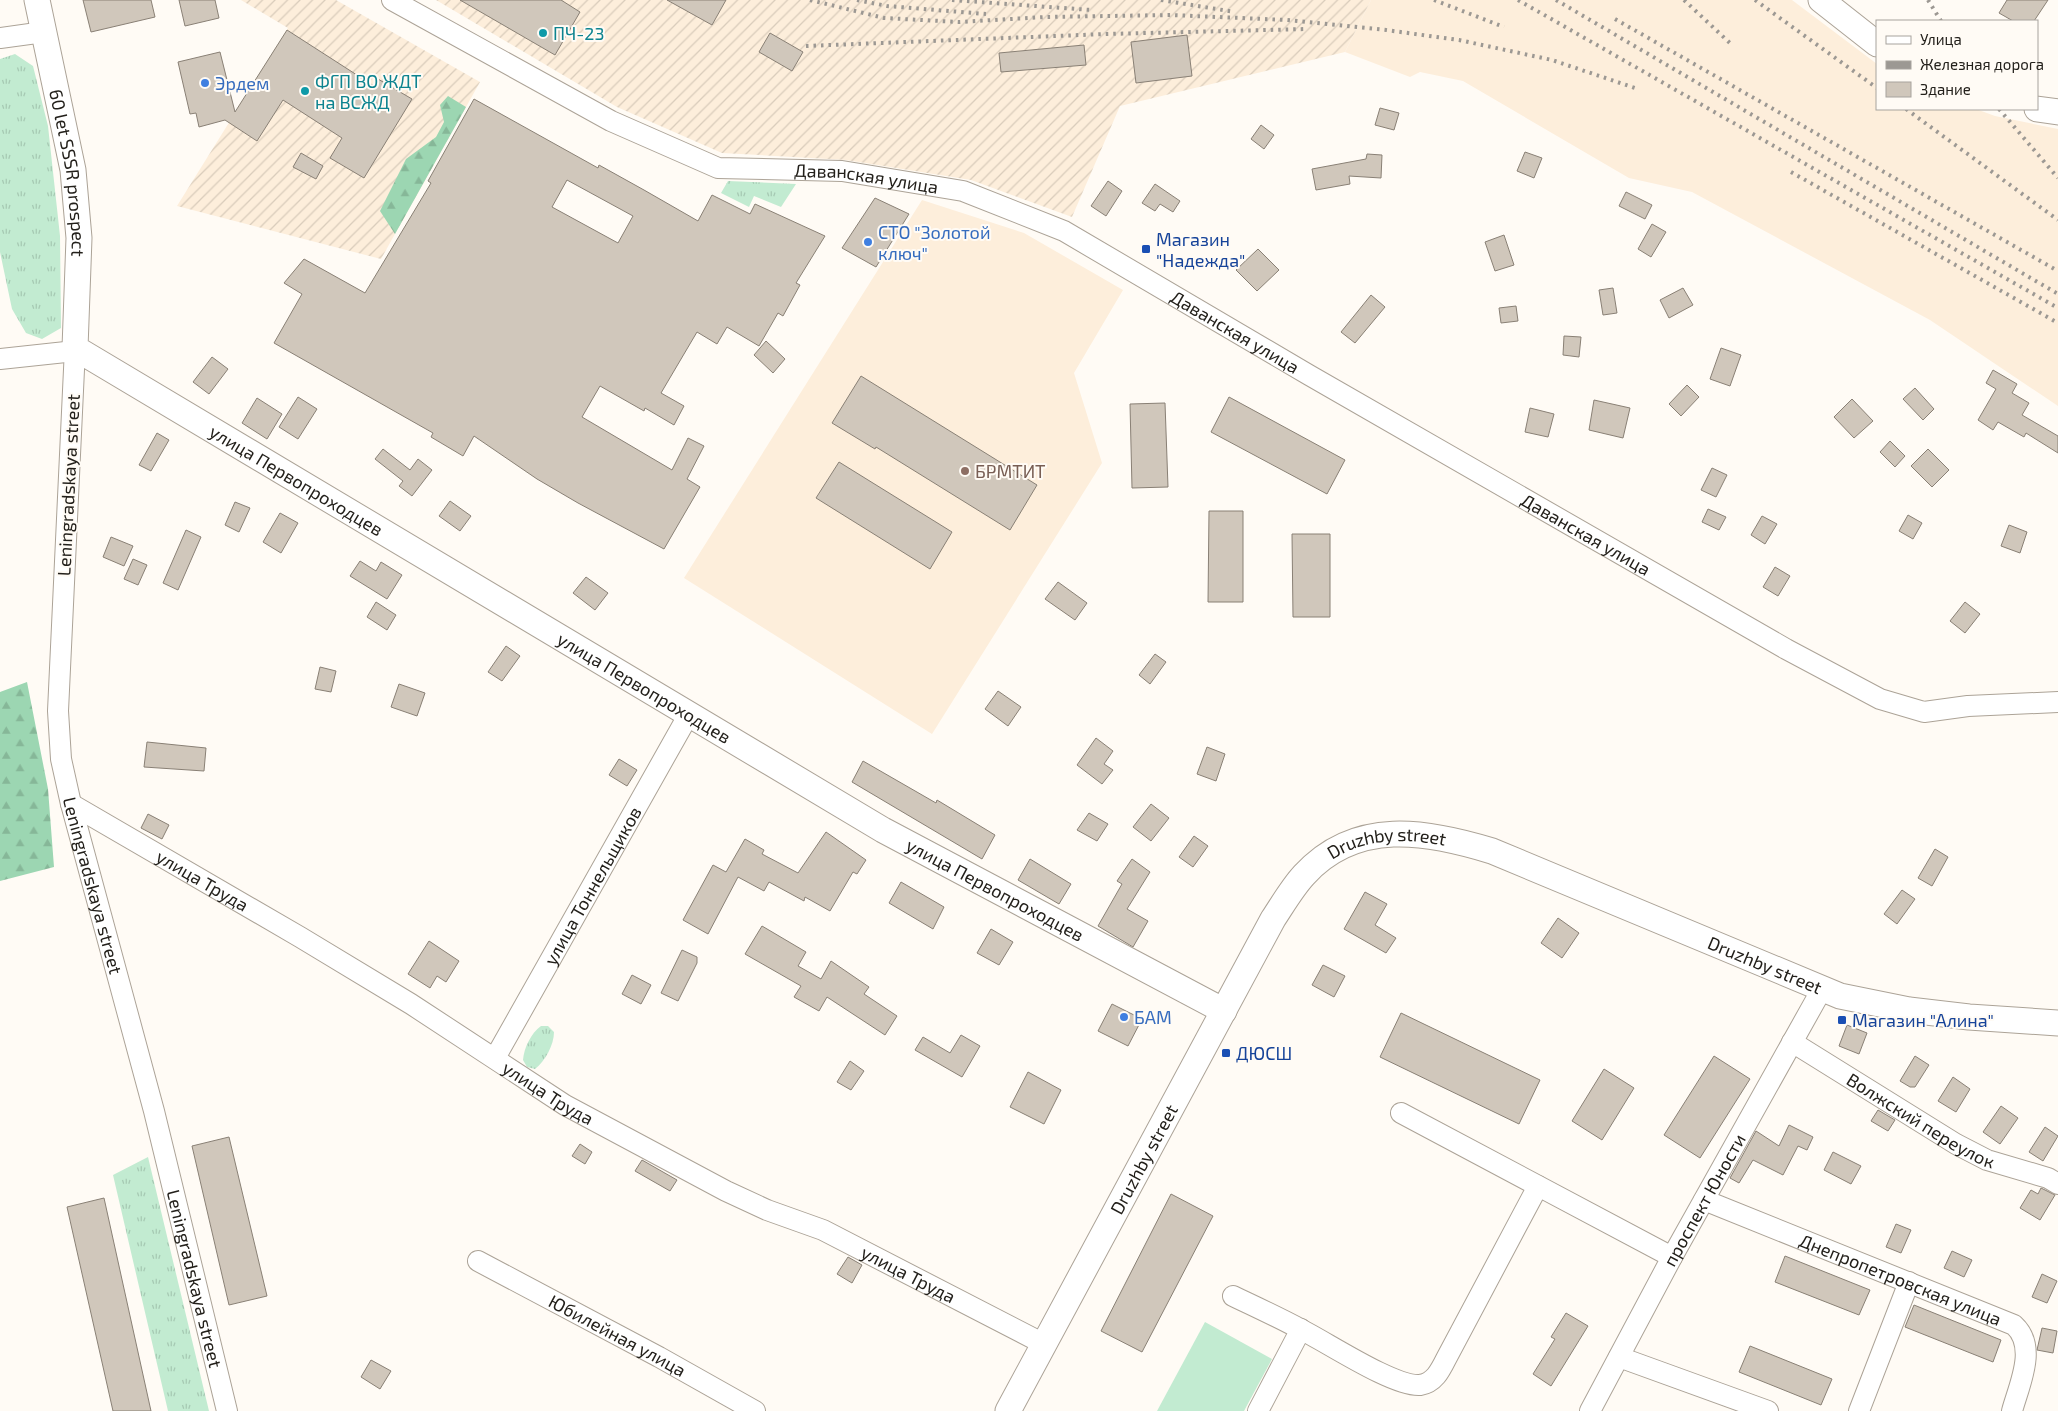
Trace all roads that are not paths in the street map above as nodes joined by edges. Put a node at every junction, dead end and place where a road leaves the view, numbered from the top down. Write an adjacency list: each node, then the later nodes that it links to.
1 (37, 0): 4 (street, 60 let SSSR prospect)
2 (392, 0): 11 (street, Даванская улица)
3 (1821, 0): 6 (street)
4 (44, 32): 5 (street); 9 (street, 60 let SSSR prospect)
5 (0, 38)
6 (1876, 43)
7 (2038, 109): 8 (street)
8 (2058, 112)
9 (75, 350): 10 (street); 12 (street, улица Первопроходцев); 13 (street, Leningradskaya street)
10 (0, 360)
11 (2058, 702)
12 (689, 714): 15 (street, улица Первопроходцев); 18 (street, улица Тоннельщиков)
13 (71, 804): 18 (street, улица Труда); 30 (street, Leningradskaya street)
14 (1822, 989): 15 (street, Druzhby street); 16 (street, Druzhby street); 17 (street, проспект Юности)
15 (1224, 1011): 28 (street, Druzhby street)
16 (2058, 1022)
17 (1792, 1042): 20 (street, Волжский переулок); 22 (street, проспект Юности)
18 (495, 1058): 28 (street, улица Труда)
19 (1401, 1114): 21 (street)
20 (2058, 1184)
21 (1538, 1186): 23 (street); 27 (street)
22 (1704, 1200): 23 (street, проспект Юности); 25 (street, Днепропетровская улица)
23 (1672, 1257): 29 (street, проспект Юности)
24 (478, 1261): 31 (street, Юбилейная улица)
25 (1909, 1282): 36 (street); 37 (street, Днепропетровская улица)
26 (1233, 1296): 27 (street)
27 (1301, 1329): 33 (street)
28 (1044, 1344): 32 (street, Druzhby street)
29 (1619, 1356): 34 (street, проспект Юности); 35 (street)
30 (226, 1411)
31 (755, 1411)
32 (1008, 1411)
33 (1258, 1411)
34 (1590, 1411)
35 (1768, 1411)
36 (1858, 1411)
37 (2012, 1411)

